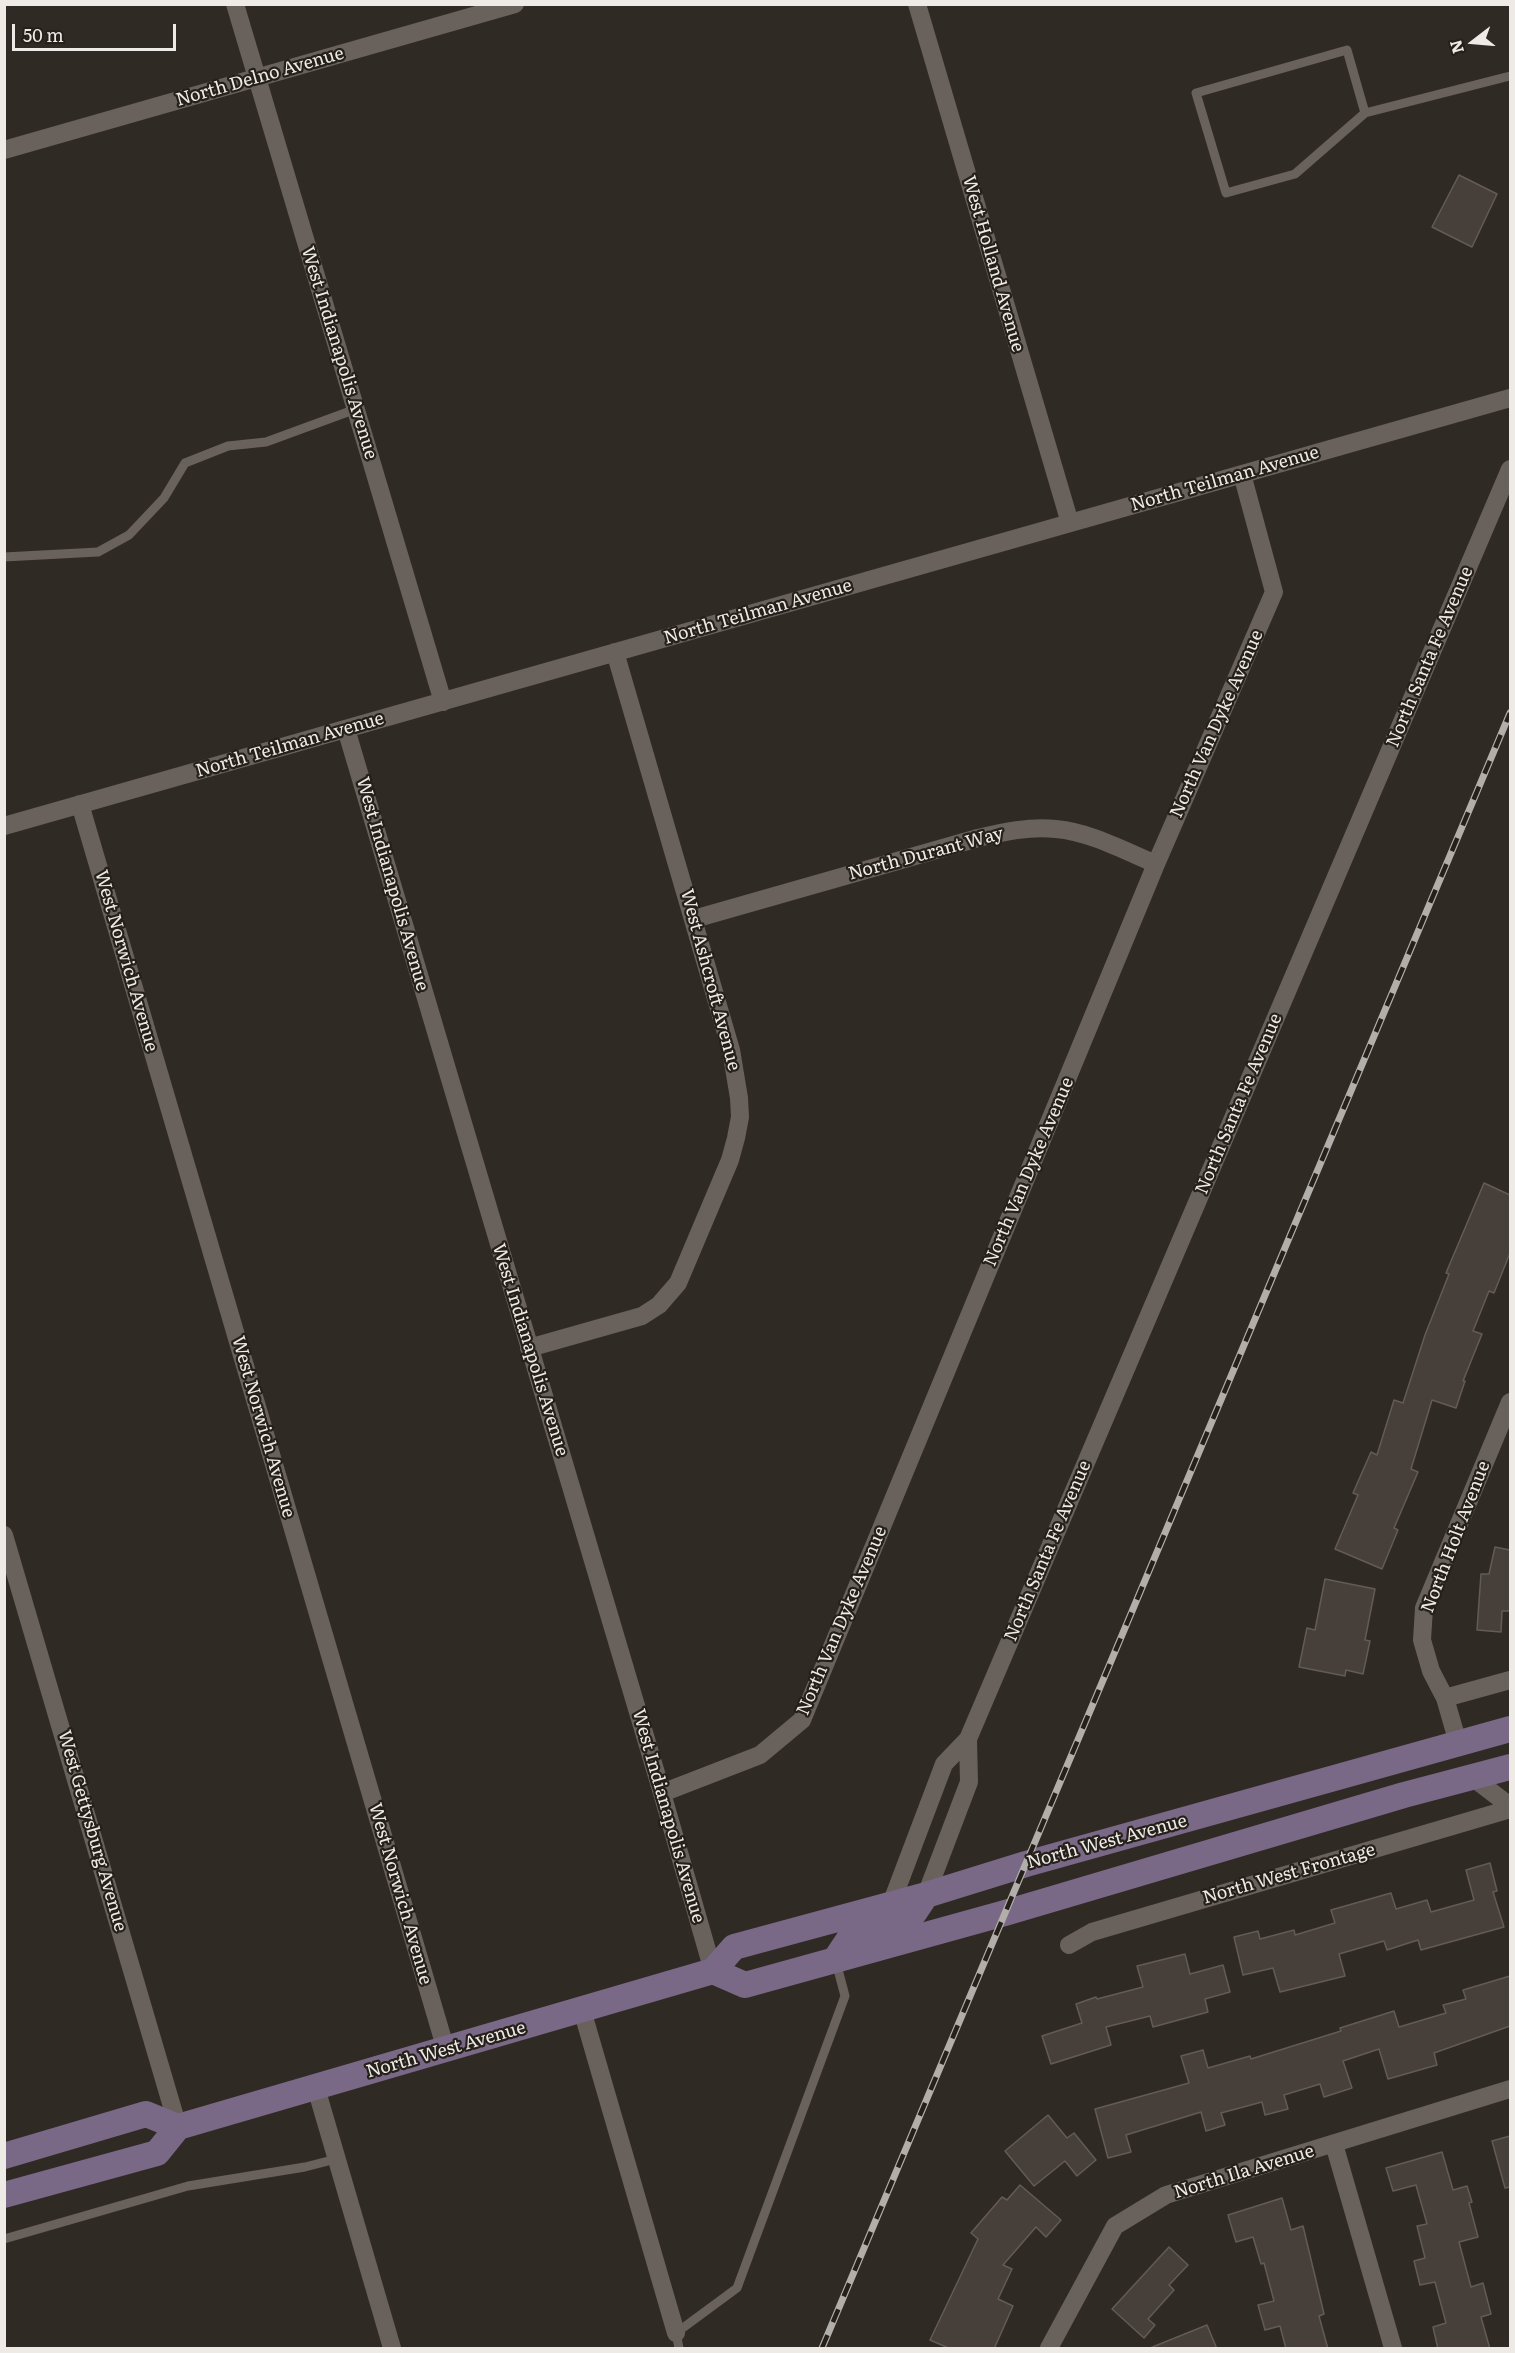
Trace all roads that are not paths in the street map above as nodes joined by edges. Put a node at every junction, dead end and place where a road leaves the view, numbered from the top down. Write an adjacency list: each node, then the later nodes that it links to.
1 (235, 4): 5 (street, West Indianapolis Avenue)
2 (515, 4): 5 (street, North Delno Avenue)
3 (917, 4): 12 (street, West Holland Avenue)
4 (1510, 76): 6 (lane)
5 (256, 78): 7 (street, North Delno Avenue); 9 (street, West Indianapolis Avenue)
6 (1365, 113): 6 (lane)
7 (4, 150)
8 (1510, 398): 11 (street, North Teilman Avenue)
9 (356, 409): 13 (lane); 15 (street, West Indianapolis Avenue)
10 (1510, 469): 27 (street, North Santa Fe Avenue)
11 (1242, 474): 12 (street, North Teilman Avenue); 19 (street, North Van Dyke Avenue)
12 (1070, 523): 14 (street, North Teilman Avenue)
13 (4, 557)
14 (615, 652): 15 (street, North Teilman Avenue); 20 (street, West Ashcroft Avenue)
15 (442, 702): 16 (street, North Teilman Avenue)
16 (346, 729): 17 (street, North Teilman Avenue); 21 (street, West Indianapolis Avenue)
17 (80, 804): 18 (street, North Teilman Avenue); 39 (street, West Norwich Avenue)
18 (4, 825)
19 (1156, 864): 20 (street, North Durant Way); 31 (street, North Van Dyke Avenue)
20 (694, 919): 21 (street, West Ashcroft Avenue)
21 (529, 1348): 31 (street, West Indianapolis Avenue)
22 (1510, 1402): 25 (street, North Holt Avenue)
23 (4, 1535): 42 (street, West Gettysburg Avenue)
24 (1510, 1680): 25 (street)
25 (1445, 1698): 28 (street, North Holt Avenue)
26 (1510, 1729): 28 (main road, North West Avenue)
27 (968, 1739): 33 (street, North Santa Fe Avenue); 34 (street, North Santa Fe Avenue)
28 (1458, 1743): 30 (main road); 33 (main road, North West Avenue)
29 (1510, 1767): 30 (main road, North West Avenue)
30 (1470, 1778): 32 (street); 36 (main road, North West Avenue)
31 (662, 1793): 37 (street, West Indianapolis Avenue)
32 (1510, 1808): 35 (street, North West Frontage)
33 (926, 1895): 34 (main road, North West Avenue); 36 (main road)
34 (891, 1904): 37 (main road, North West Avenue)
35 (1069, 1945)
36 (835, 1960): 37 (main road, North West Avenue); 48 (lane)
37 (713, 1971): 38 (main road, North West Avenue)
38 (582, 2010): 39 (main road, North West Avenue); 48 (street)
39 (446, 2050): 40 (main road, North West Avenue)
40 (316, 2088): 42 (main road, North West Avenue); 45 (street)
41 (1510, 2089): 43 (street, North Ila Avenue)
42 (178, 2127): 44 (main road); 46 (main road)
43 (1334, 2144): 50 (street, North Ila Avenue); 51 (street)
44 (4, 2156)
45 (336, 2158): 47 (lane); 49 (street)
46 (4, 2195)
47 (4, 2240)
48 (677, 2341)
49 (392, 2349)
50 (1049, 2349)
51 (1393, 2349)

